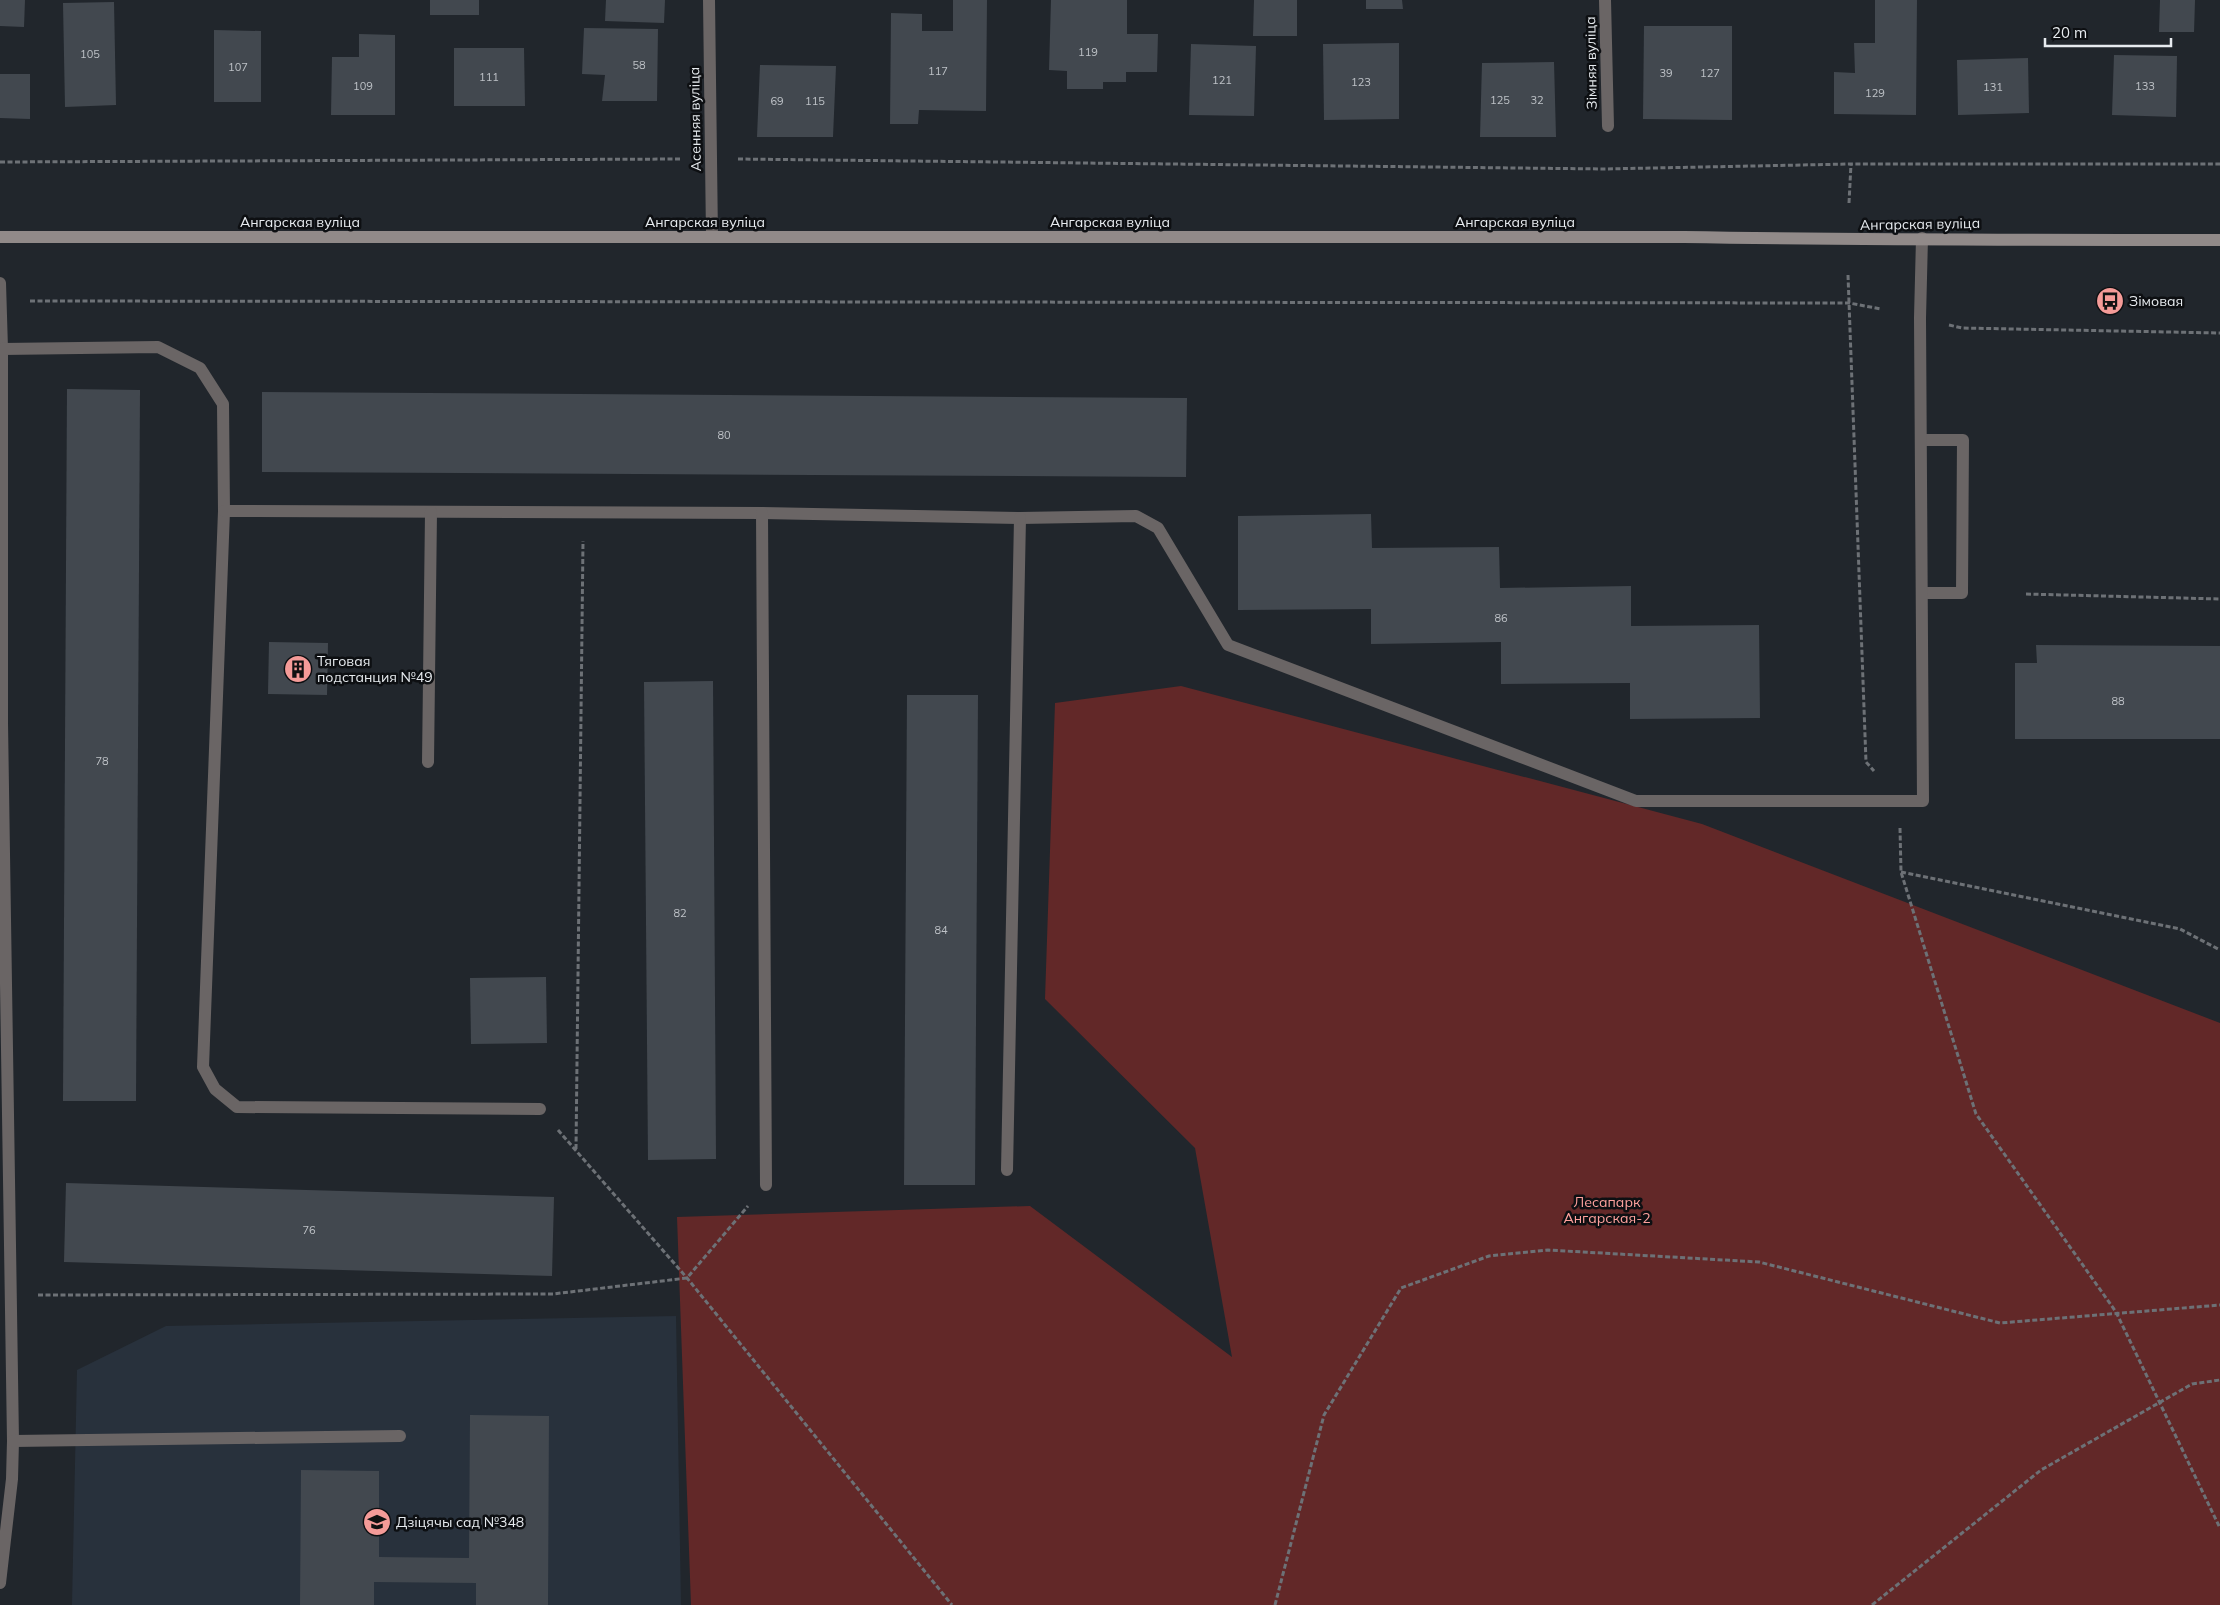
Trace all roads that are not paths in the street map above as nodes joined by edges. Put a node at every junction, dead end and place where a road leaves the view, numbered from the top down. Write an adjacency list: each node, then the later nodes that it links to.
1 (709, 0): 5 (street, Асенняя вуліца)
2 (1605, 0): 3 (street, Зімняя вуліца)
3 (1608, 126)
4 (0, 237): 5 (main road, Ангарская вуліца)
5 (712, 237): 6 (main road, Ангарская вуліца)
6 (1922, 238): 7 (main road, Ангарская вуліца); 11 (street)
7 (2220, 240)
8 (0, 284): 9 (street)
9 (0, 301): 10 (street)
10 (2, 348): 12 (street); 16 (street)
11 (1921, 440): 17 (street); 17 (street)
12 (224, 511): 13 (street); 20 (street)
13 (431, 512): 14 (street); 19 (street)
14 (762, 513): 15 (street); 22 (street)
15 (1020, 518): 17 (street); 21 (street)
16 (1, 554): 18 (street)
17 (1922, 593)
18 (1, 723): 23 (street)
19 (428, 762)
20 (540, 1109)
21 (1007, 1170)
22 (766, 1185)
23 (5, 1232): 25 (street)
24 (400, 1436): 25 (street)
25 (13, 1441): 26 (street)
26 (12, 1479): 27 (street); 28 (street)
27 (0, 1496)
28 (0, 1583)

